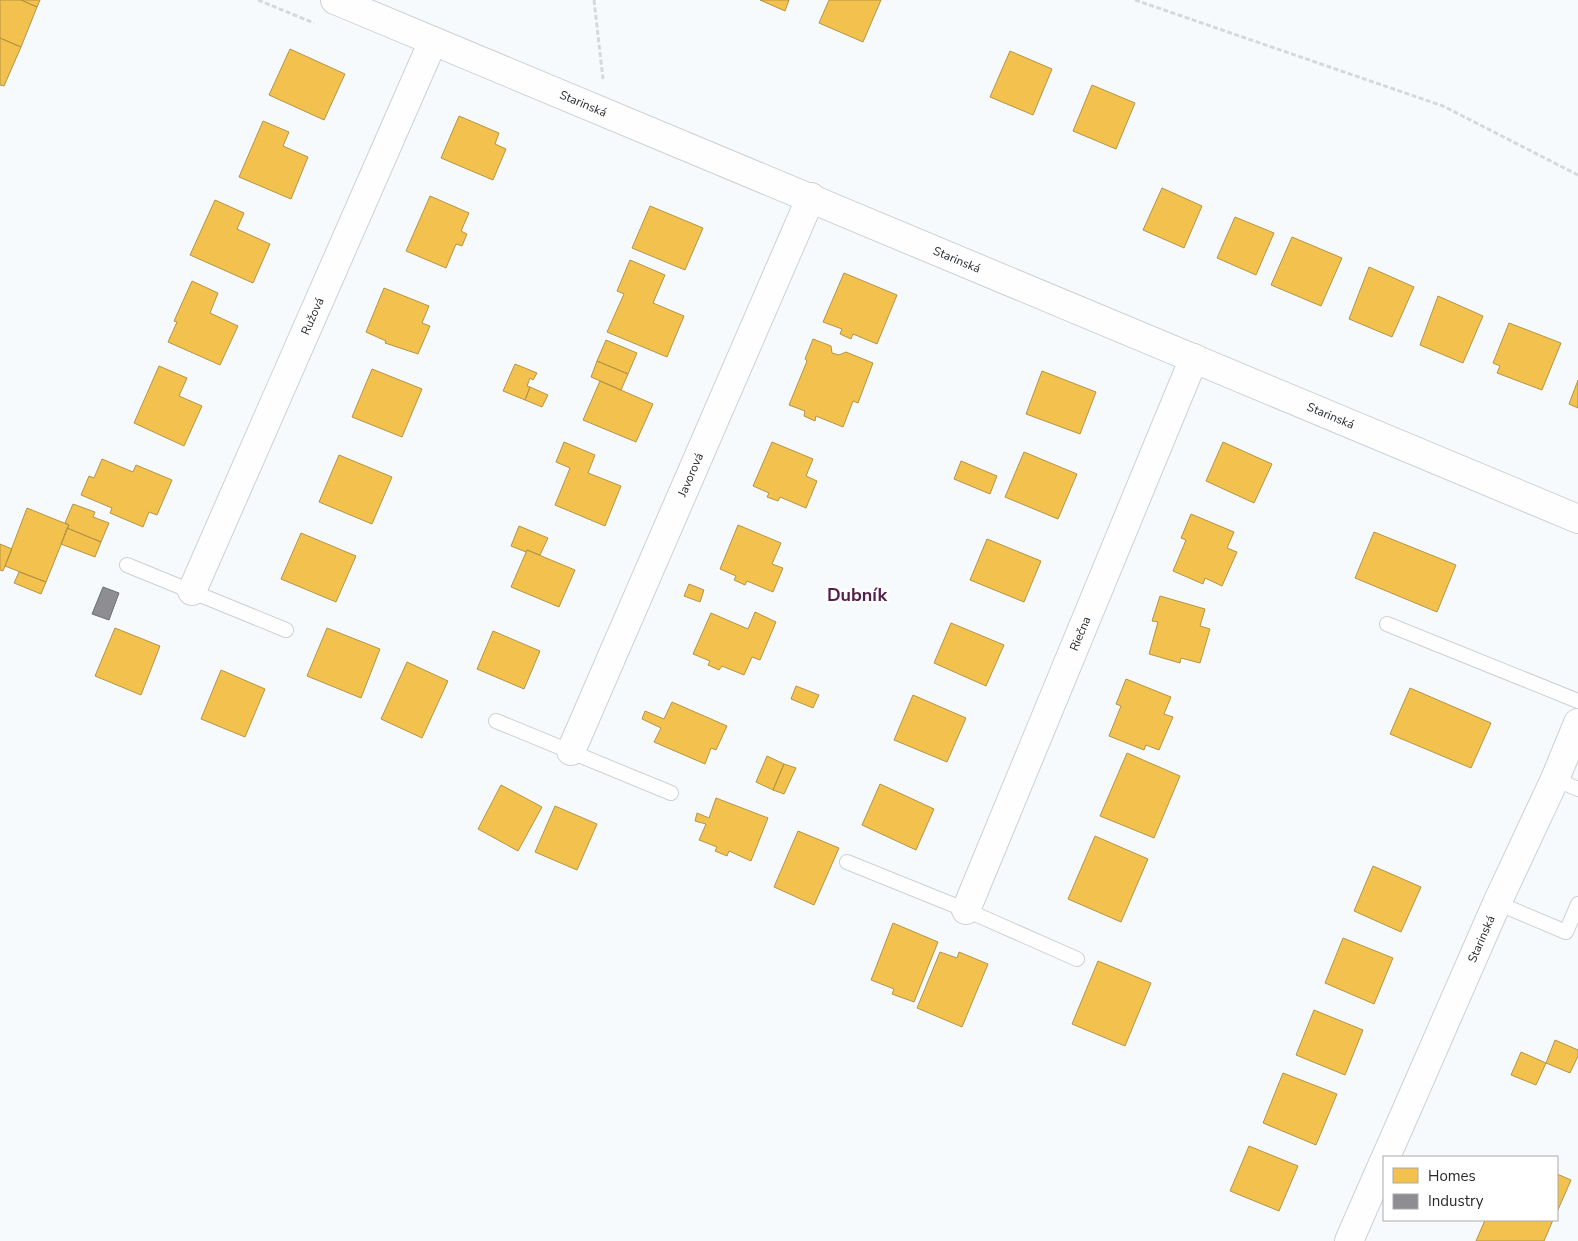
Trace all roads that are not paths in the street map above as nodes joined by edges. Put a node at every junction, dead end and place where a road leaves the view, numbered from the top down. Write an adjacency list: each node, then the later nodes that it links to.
1 (335, 0): 2 (street, Starinská)
2 (433, 40): 3 (street, Starinská); 7 (street, Ružová)
3 (811, 198): 4 (street, Starinská); 13 (street, Javorová)
4 (1194, 358): 5 (street, Starinská); 19 (street, Riečna)
5 (1578, 519)
6 (127, 565): 7 (lane)
7 (192, 591): 9 (lane)
8 (1386, 624): 10 (lane)
9 (286, 630)
10 (1578, 701)
11 (496, 721): 13 (lane)
12 (1578, 723): 14 (street, Starinská)
13 (571, 751): 15 (lane)
14 (1566, 784): 17 (street, Starinská)
15 (671, 793)
16 (847, 862): 19 (lane)
17 (1497, 903): 18 (lane); 21 (street, Starinská)
18 (1578, 904)
19 (966, 910): 20 (lane)
20 (1077, 959)
21 (1386, 1156)
22 (1383, 1163): 23 (street)
23 (1349, 1241)

